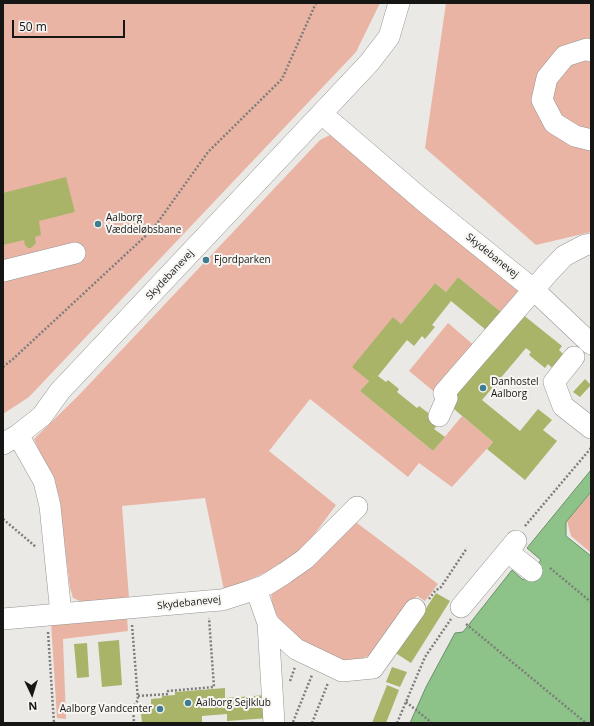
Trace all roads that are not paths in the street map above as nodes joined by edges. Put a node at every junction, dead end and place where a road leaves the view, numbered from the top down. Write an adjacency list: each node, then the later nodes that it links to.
1 (399, 3): 3 (street, Skydebanevej)
2 (591, 51): 4 (street)
3 (322, 114): 8 (street, Skydebanevej); 13 (street, Skydebanevej)
4 (591, 140)
5 (591, 244): 8 (street)
6 (75, 253): 7 (street)
7 (3, 271)
8 (534, 290): 9 (street, Skydebanevej); 11 (street)
9 (591, 344)
10 (574, 357): 12 (street)
11 (439, 416)
12 (591, 428)
13 (11, 440): 19 (street, Skydebanevej)
14 (357, 507): 16 (street, Skydebanevej)
15 (540, 569): 18 (street)
16 (256, 588): 19 (street, Skydebanevej); 21 (street)
17 (415, 609): 21 (street)
18 (458, 610)
19 (54, 614): 20 (street, Skydebanevej)
20 (3, 619)
21 (268, 623): 22 (street)
22 (274, 723)

